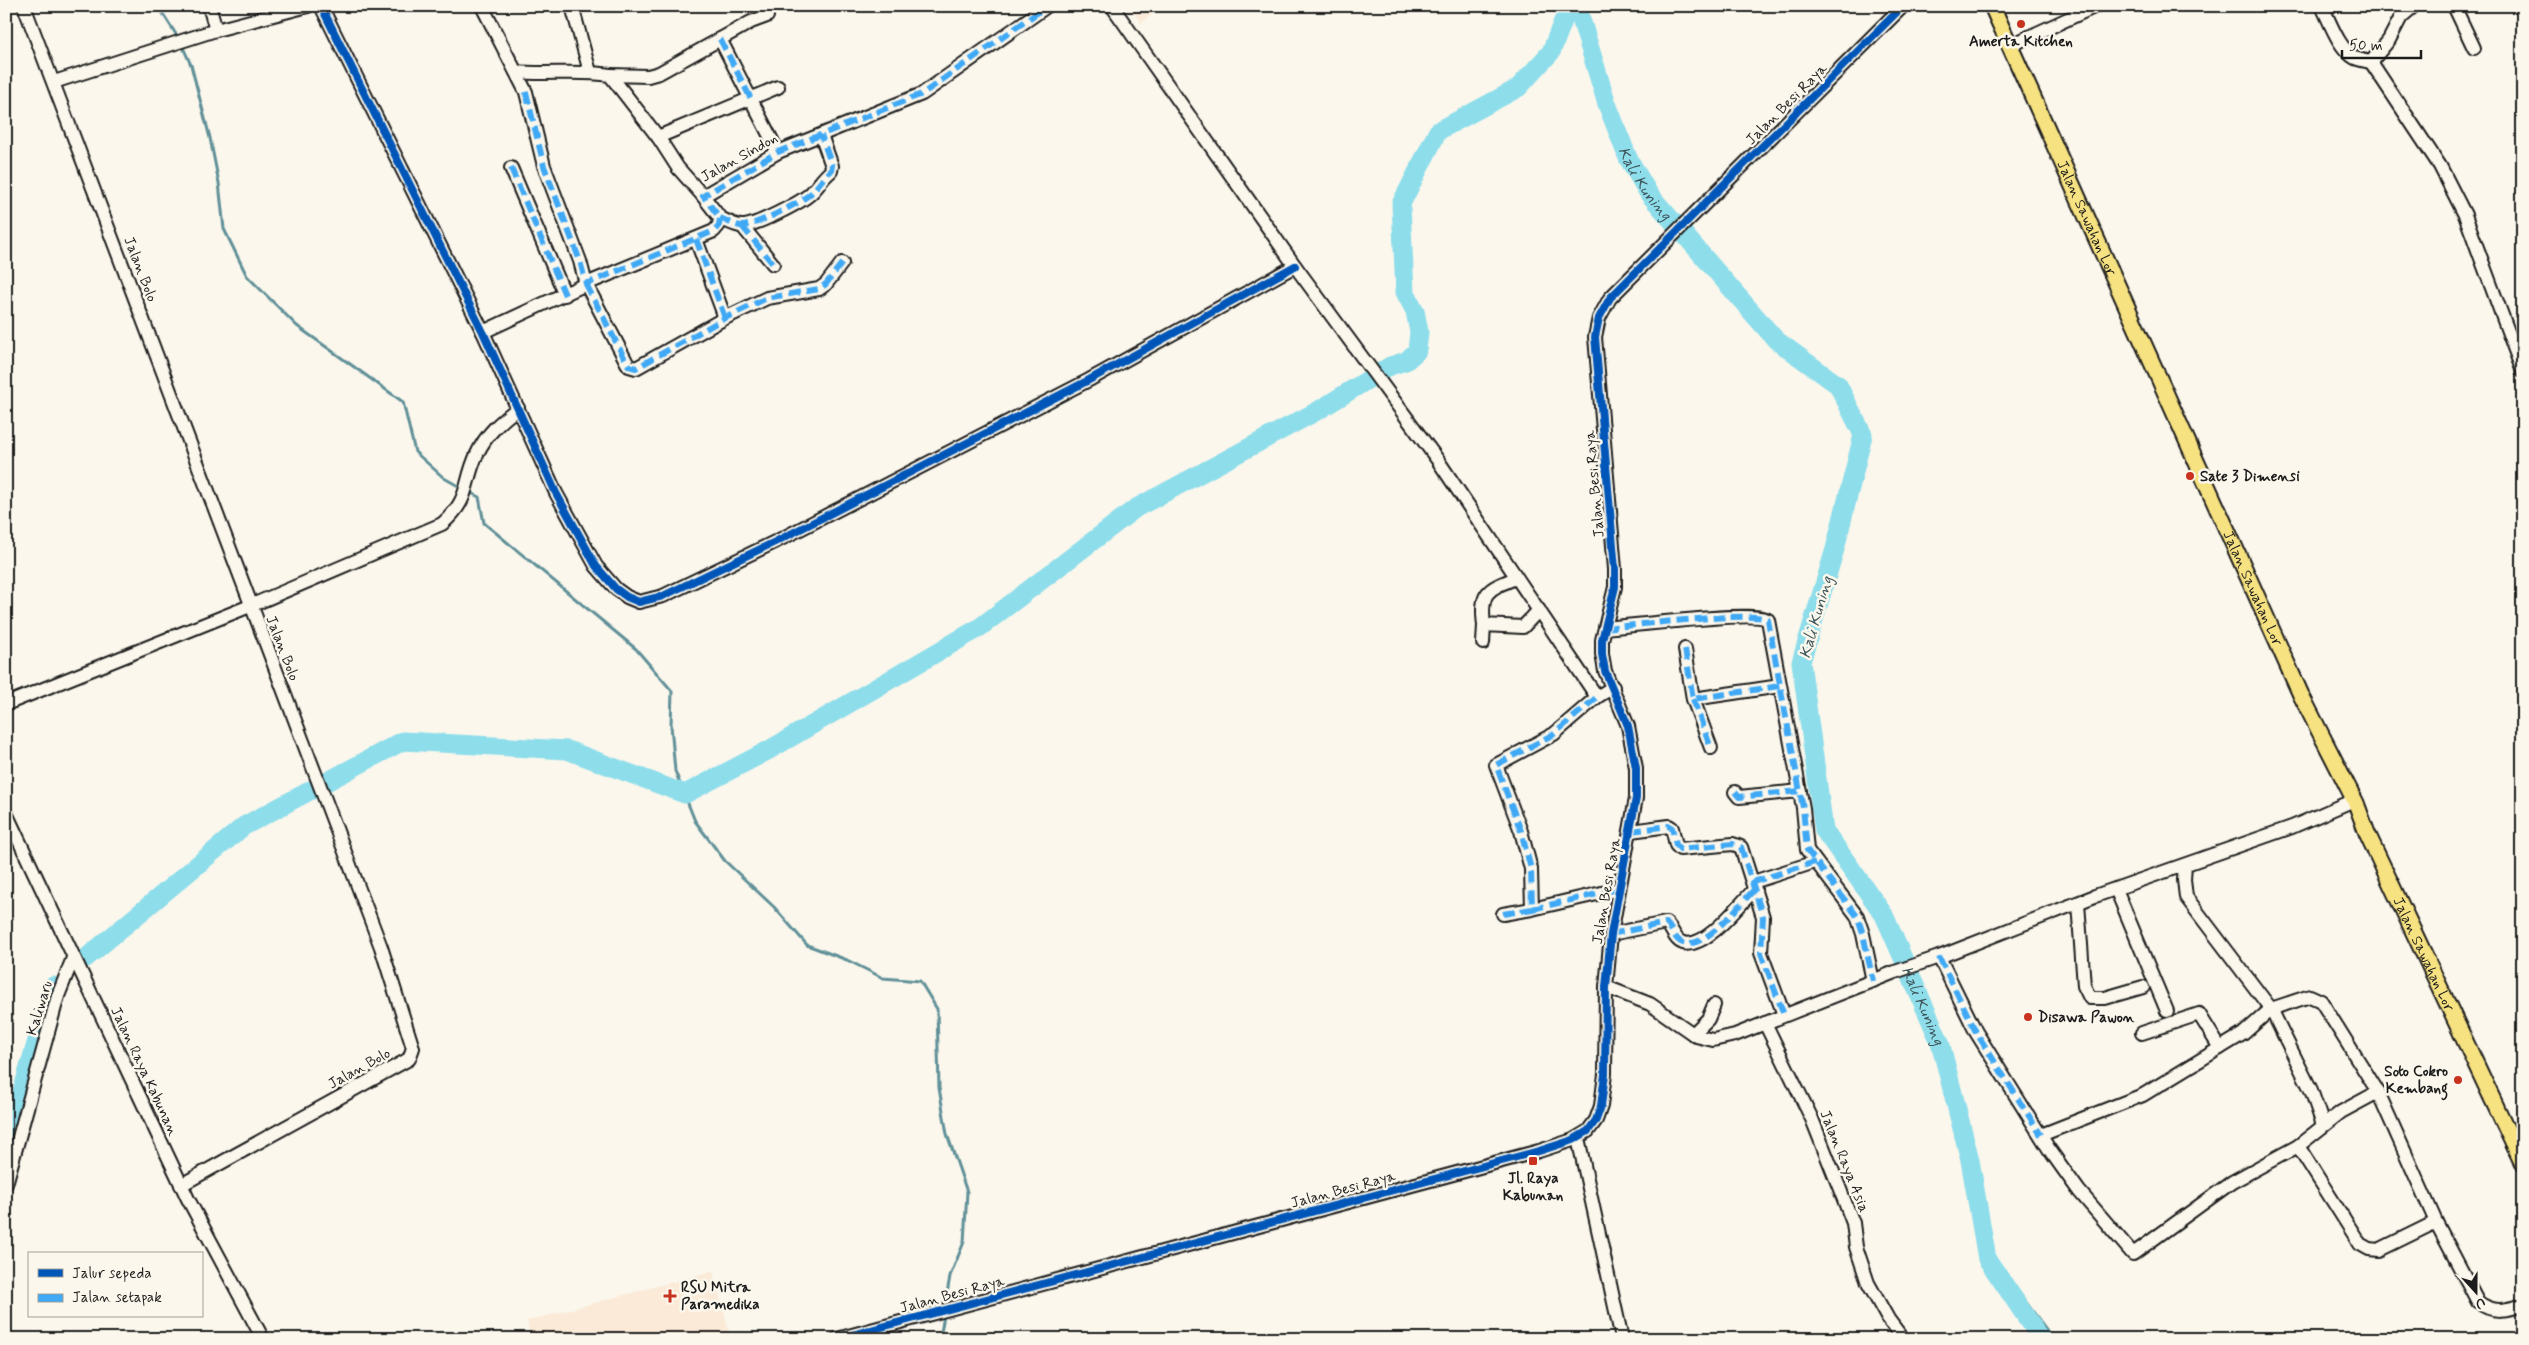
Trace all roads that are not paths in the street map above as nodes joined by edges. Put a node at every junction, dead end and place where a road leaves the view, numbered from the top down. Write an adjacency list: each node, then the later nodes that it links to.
1 (24, 6): 25 (street, Jalan Bolo)
2 (209, 6): 16 (street)
3 (308, 6): 16 (street)
4 (321, 6): 43 (street)
5 (482, 6): 21 (street)
6 (572, 6): 22 (street)
7 (1048, 6): 29 (street, Jalan Sindon)
8 (1112, 6): 39 (street)
9 (1904, 6): 50 (street, Jalan Besi Raya)
10 (1992, 6): 18 (main road, Jalan Sawahan Lor)
11 (2096, 6): 18 (street)
12 (2322, 6): 20 (street)
13 (2414, 6): 20 (street)
14 (2454, 6): 19 (street)
15 (767, 16): 17 (street)
16 (216, 30): 25 (street)
17 (720, 39): 24 (street); 28 (street)
18 (2009, 46): 61 (main road, Jalan Sawahan Lor)
19 (2474, 48)
20 (2371, 62): 44 (street)
21 (516, 72): 23 (street); 27 (street)
22 (590, 72): 23 (street); 24 (street)
23 (543, 75): 27 (street)
24 (610, 75): 30 (street)
25 (54, 82): 47 (street, Jalan Bolo)
26 (778, 87): 28 (street)
27 (526, 92): 40 (street)
28 (751, 98): 30 (street); 31 (street)
29 (821, 135): 31 (street, Jalan Sindon); 35 (street)
30 (658, 137): 33 (street)
31 (778, 152): 33 (street, Jalan Sindon)
32 (512, 168): 41 (street)
33 (703, 196): 34 (street, Jalan Sindon)
34 (720, 218): 35 (street); 36 (street)
35 (742, 226): 38 (street)
36 (696, 239): 40 (street); 42 (street)
37 (842, 263): 42 (street)
38 (773, 264)
39 (1295, 266): 45 (street); 46 (street)
40 (586, 284): 41 (street); 42 (street)
41 (565, 294): 43 (street)
42 (725, 318)
43 (483, 332): 45 (street)
44 (2523, 372)
45 (518, 408): 47 (street)
46 (1516, 578): 48 (street); 49 (street)
47 (250, 606): 57 (street); 93 (street, Jalan Bolo)
48 (1539, 610): 49 (street); 55 (street)
49 (1484, 625): 51 (street)
50 (1605, 628): 53 (street); 54 (street, Jalan Besi Raya)
51 (1483, 643)
52 (1685, 649): 56 (street)
53 (1780, 686): 56 (street); 59 (street)
54 (1613, 687): 55 (street); 63 (street, Jalan Besi Raya)
55 (1597, 697): 70 (street)
56 (1693, 699): 58 (street)
57 (6, 704)
58 (1711, 748)
59 (1800, 791): 60 (street); 64 (street)
60 (1735, 792)
61 (2354, 800): 65 (street); 91 (main road, Jalan Sawahan Lor)
62 (6, 813): 74 (street, Jalan Raya Kabunan)
63 (1631, 832): 66 (street); 67 (street, Jalan Besi Raya)
64 (1815, 862): 66 (street); 75 (street)
65 (2185, 865): 68 (street); 79 (street)
66 (1754, 885): 72 (street); 81 (street)
67 (1618, 889): 70 (street); 72 (street, Jalan Besi Raya)
68 (2116, 889): 69 (street); 80 (street)
69 (2078, 903): 73 (street); 77 (street)
70 (1532, 909): 71 (street)
71 (1503, 914)
72 (1611, 934): 76 (street, Jalan Besi Raya)
73 (1939, 957): 75 (street); 88 (street)
74 (73, 958): 92 (street, Kaliwaru); 93 (street, Jalan Raya Kabunan)
75 (1873, 980): 81 (street)
76 (1606, 986): 84 (street); 89 (street, Jalan Besi Raya)
77 (2143, 987)
78 (1714, 1005): 84 (street)
79 (2271, 1009): 85 (street); 86 (street); 87 (street)
80 (2166, 1011)
81 (1784, 1015): 82 (street)
82 (1765, 1023): 84 (street); 99 (street, Jalan Raya Asia)
83 (2142, 1033): 85 (street)
84 (1693, 1034)
85 (2220, 1048): 88 (street)
86 (2378, 1092): 87 (street); 94 (street)
87 (2323, 1125): 90 (street)
88 (2041, 1135): 90 (street)
89 (1578, 1138): 97 (street, Jalan Besi Raya); 98 (street)
90 (2298, 1146): 94 (street)
91 (2523, 1164)
92 (6, 1184)
93 (181, 1185): 96 (street, Jalan Raya Kabunan)
94 (2436, 1222): 95 (street)
95 (2523, 1305)
96 (263, 1339)
97 (837, 1339)
98 (1622, 1339)
99 (1903, 1339)

